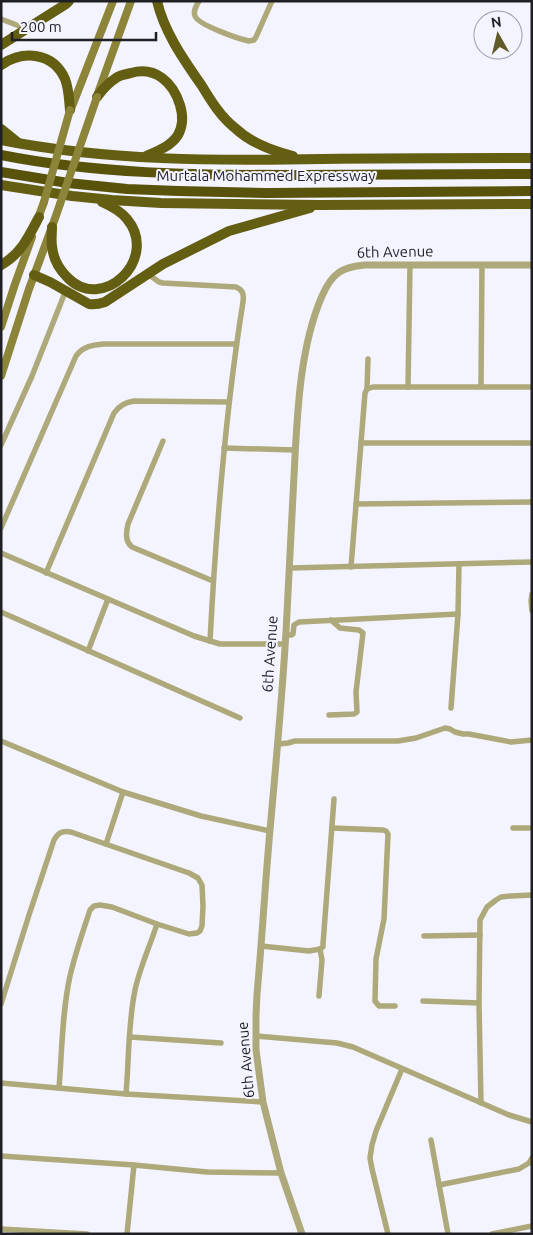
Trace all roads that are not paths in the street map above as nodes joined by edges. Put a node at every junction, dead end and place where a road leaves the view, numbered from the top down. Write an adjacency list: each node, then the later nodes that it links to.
1 (69, 1): 8 (highway)
2 (113, 1): 12 (main road)
3 (131, 1): 11 (main road)
4 (157, 1): 19 (highway)
5 (199, 1): 6 (street)
6 (272, 1)
7 (1, 19): 8 (street)
8 (28, 29): 9 (highway)
9 (1, 45)
10 (1, 65): 12 (highway)
11 (97, 97): 17 (highway); 28 (main road, bridge)
12 (70, 110): 27 (main road, bridge)
13 (1, 129): 15 (highway)
14 (1, 140): 15 (highway, Murtala Mohammed Expressway)
15 (18, 143): 17 (highway, Murtala Mohammed Expressway)
16 (1, 155): 21 (highway, Murtala Mohammed Expressway)
17 (142, 157): 19 (highway, Murtala Mohammed Expressway)
18 (532, 158): 19 (highway, Murtala Mohammed Expressway)
19 (311, 159)
20 (1, 172): 23 (highway, Murtala Mohammed Expressway)
21 (532, 174)
22 (1, 185): 24 (highway, Murtala Mohammed Expressway)
23 (532, 191)
24 (94, 198): 26 (highway, Murtala Mohammed Expressway); 28 (highway)
25 (532, 204): 26 (highway, Murtala Mohammed Expressway)
26 (324, 205): 33 (highway)
27 (39, 217): 29 (highway); 36 (main road)
28 (52, 227): 34 (main road)
29 (1, 265)
30 (410, 265): 31 (street, 6th Avenue); 42 (street); 50 (street, 6th Avenue)
31 (482, 265): 32 (street, 6th Avenue); 40 (street)
32 (532, 265)
33 (148, 274): 35 (highway); 37 (street)
34 (34, 275): 35 (highway); 39 (main road)
35 (66, 290): 48 (street)
36 (1, 327)
37 (236, 344): 44 (street); 53 (street)
38 (368, 359): 43 (street)
39 (1, 376)
40 (481, 386): 41 (street); 42 (street)
41 (532, 386)
42 (408, 387): 43 (street)
43 (367, 389): 46 (street)
44 (228, 402): 49 (street); 59 (street)
45 (163, 441): 60 (street)
46 (361, 443): 47 (street); 52 (street)
47 (532, 443)
48 (1, 445)
49 (224, 448): 50 (street); 60 (street)
50 (295, 450): 58 (street, 6th Avenue)
51 (532, 502): 52 (street)
52 (356, 504): 57 (street)
53 (1, 528)
54 (1, 553): 59 (street)
55 (532, 562): 56 (street)
56 (459, 564): 57 (street); 65 (street)
57 (351, 567): 58 (street)
58 (289, 568): 67 (street, 6th Avenue)
59 (46, 573): 62 (street)
60 (214, 581): 68 (street)
61 (532, 594): 64 (street)
62 (108, 599): 68 (street); 70 (street)
63 (1, 612): 70 (street)
64 (532, 612)
65 (458, 614): 66 (street); 71 (street)
66 (331, 620): 67 (street); 72 (street)
67 (286, 635): 69 (street, 6th Avenue)
68 (210, 642): 69 (street)
69 (285, 644): 76 (street, 6th Avenue)
70 (88, 651): 73 (street)
71 (452, 708)
72 (329, 715)
73 (240, 718)
74 (532, 740): 76 (street)
75 (1, 741): 77 (street)
76 (278, 744): 82 (street, 6th Avenue)
77 (123, 792): 82 (street); 83 (street)
78 (334, 799): 79 (street)
79 (332, 828): 89 (street); 95 (street)
80 (512, 828): 81 (street)
81 (532, 828)
82 (270, 831): 88 (street, 6th Avenue)
83 (106, 844): 85 (street); 90 (street)
84 (532, 895): 86 (street)
85 (158, 924): 97 (street); 101 (street)
86 (480, 935): 87 (street); 93 (street)
87 (424, 936)
88 (261, 946): 89 (street); 96 (street, 6th Avenue)
89 (320, 949): 91 (street)
90 (3, 991): 94 (street)
91 (319, 996)
92 (423, 1001): 93 (street)
93 (479, 1003): 104 (street)
94 (1, 1004)
95 (395, 1006)
96 (256, 1036): 99 (street); 103 (street, 6th Avenue)
97 (130, 1037): 98 (street); 102 (street)
98 (222, 1043)
99 (402, 1068): 104 (street); 117 (street)
100 (1, 1083): 101 (street)
101 (59, 1088): 102 (street)
102 (126, 1094): 103 (street)
103 (263, 1102): 110 (street, 6th Avenue)
104 (481, 1103): 105 (street)
105 (532, 1122)
106 (431, 1140): 111 (street)
107 (1, 1156): 109 (street)
108 (532, 1158): 111 (street)
109 (134, 1165): 110 (street); 115 (street)
110 (281, 1173): 116 (street, 6th Avenue)
111 (439, 1185): 118 (street)
112 (532, 1226): 119 (street)
113 (1, 1229): 114 (street)
114 (87, 1234)
115 (127, 1234)
116 (302, 1234)
117 (388, 1234)
118 (448, 1234)
119 (492, 1234)

